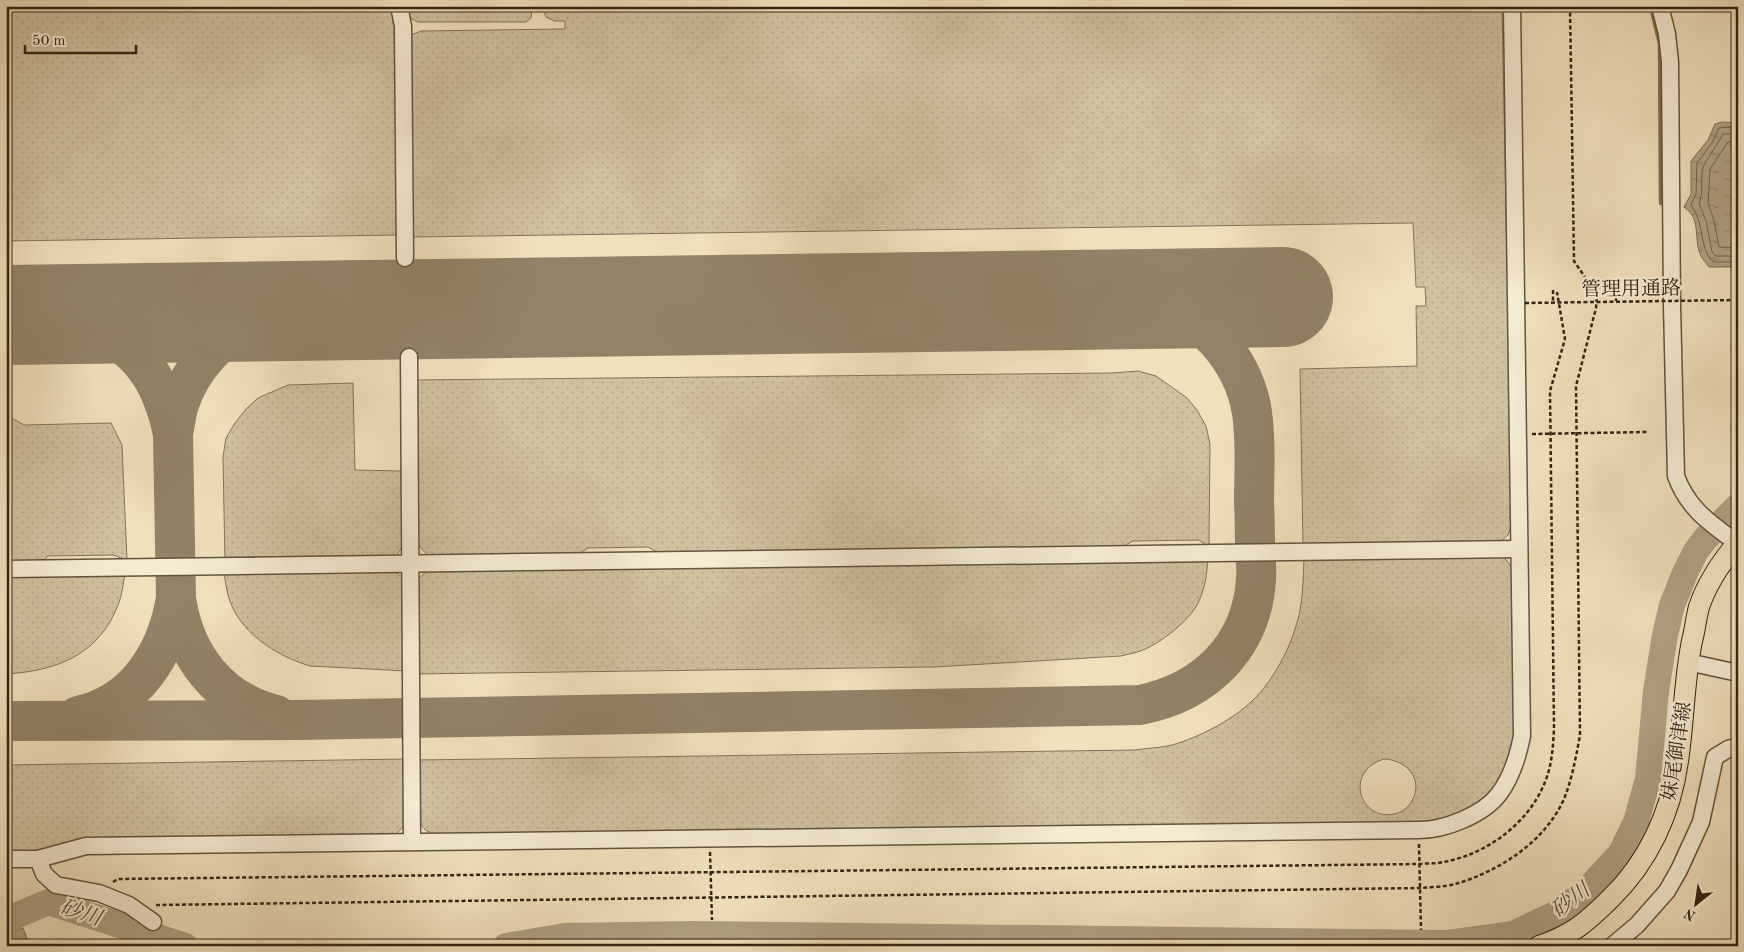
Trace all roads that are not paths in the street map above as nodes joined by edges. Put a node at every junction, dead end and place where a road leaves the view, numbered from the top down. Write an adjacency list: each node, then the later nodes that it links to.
1 (399, 6): 4 (street)
2 (1512, 6): 7 (street)
3 (1660, 6): 6 (street)
4 (405, 258)
5 (409, 357): 8 (street)
6 (1728, 536): 10 (main road, 妹尾御津線)
7 (1519, 549): 8 (street); 13 (street)
8 (411, 564): 9 (street); 13 (street)
9 (6, 570)
10 (1688, 662): 11 (street); 17 (main road, 妹尾御津線)
11 (1738, 673)
12 (1738, 746): 18 (street)
13 (412, 841): 15 (street)
14 (6, 859): 15 (street)
15 (38, 859): 16 (street)
16 (152, 922)
17 (1540, 946)
18 (1612, 946)

